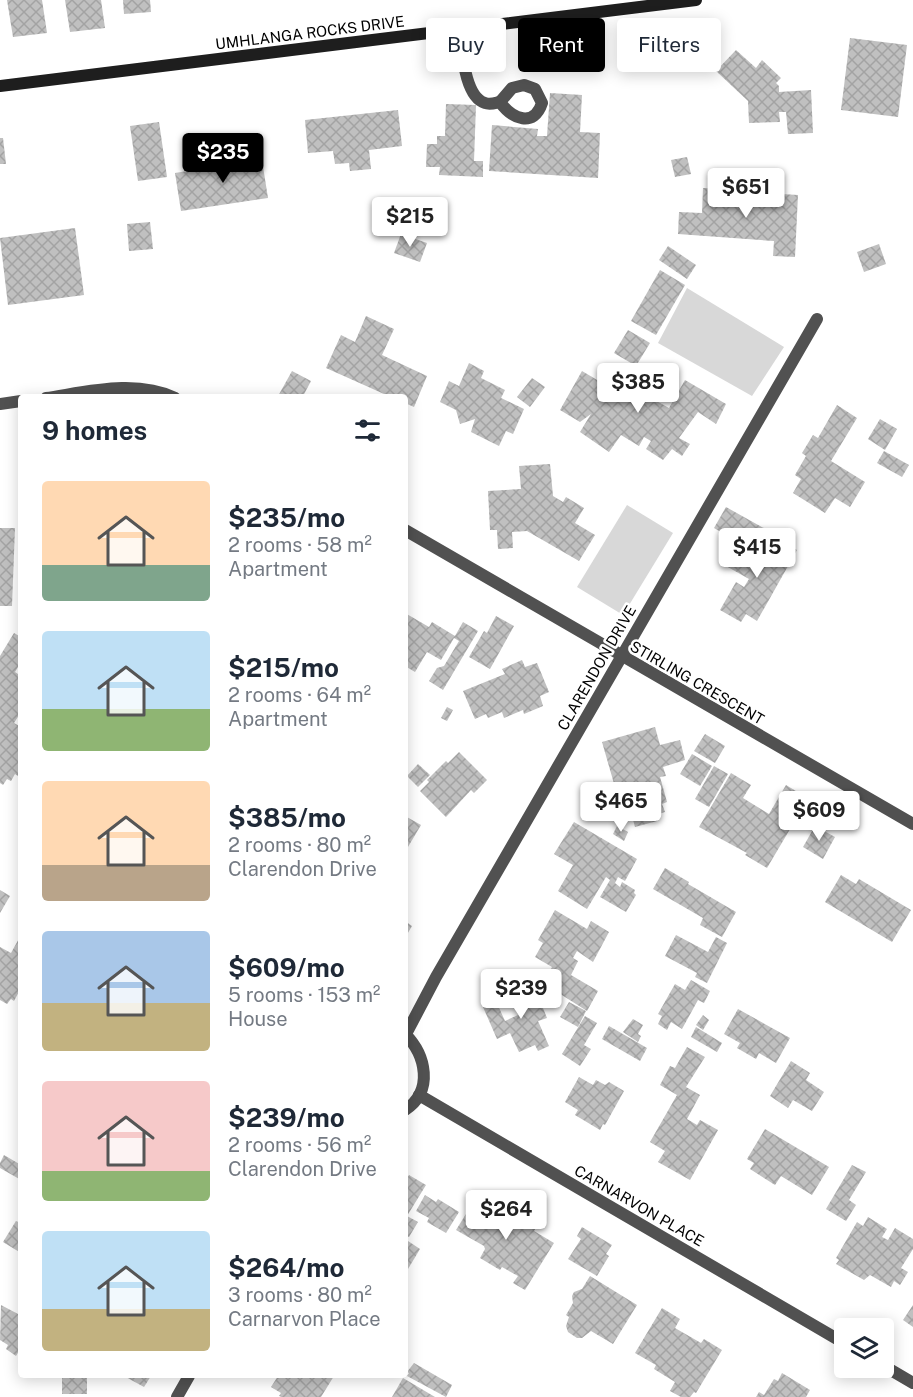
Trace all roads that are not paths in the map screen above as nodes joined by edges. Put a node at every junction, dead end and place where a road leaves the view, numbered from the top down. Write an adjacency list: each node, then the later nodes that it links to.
1 (696, 0): 2 (main road, UMHLANGA ROCKS DRIVE)
2 (506, 24)
3 (426, 34): 5 (main road, UMHLANGA ROCKS DRIVE)
4 (466, 72): 6 (street)
5 (0, 87)
6 (500, 102)
7 (817, 319): 13 (street, CLARENDON DRIVE)
8 (74, 394): 9 (street)
9 (161, 394)
10 (18, 401): 11 (street)
11 (0, 404)
12 (408, 532): 13 (street, STIRLING CRESCENT)
13 (621, 656): 14 (street, STIRLING CRESCENT); 15 (street, CLARENDON DRIVE)
14 (913, 824)
15 (408, 1028)
16 (408, 1038): 17 (street)
17 (419, 1095): 18 (street); 19 (street, CARNARVON PLACE)
18 (408, 1107)
19 (834, 1337)
20 (894, 1372): 22 (street)
21 (188, 1378): 23 (street)
22 (913, 1383)
23 (177, 1397)

